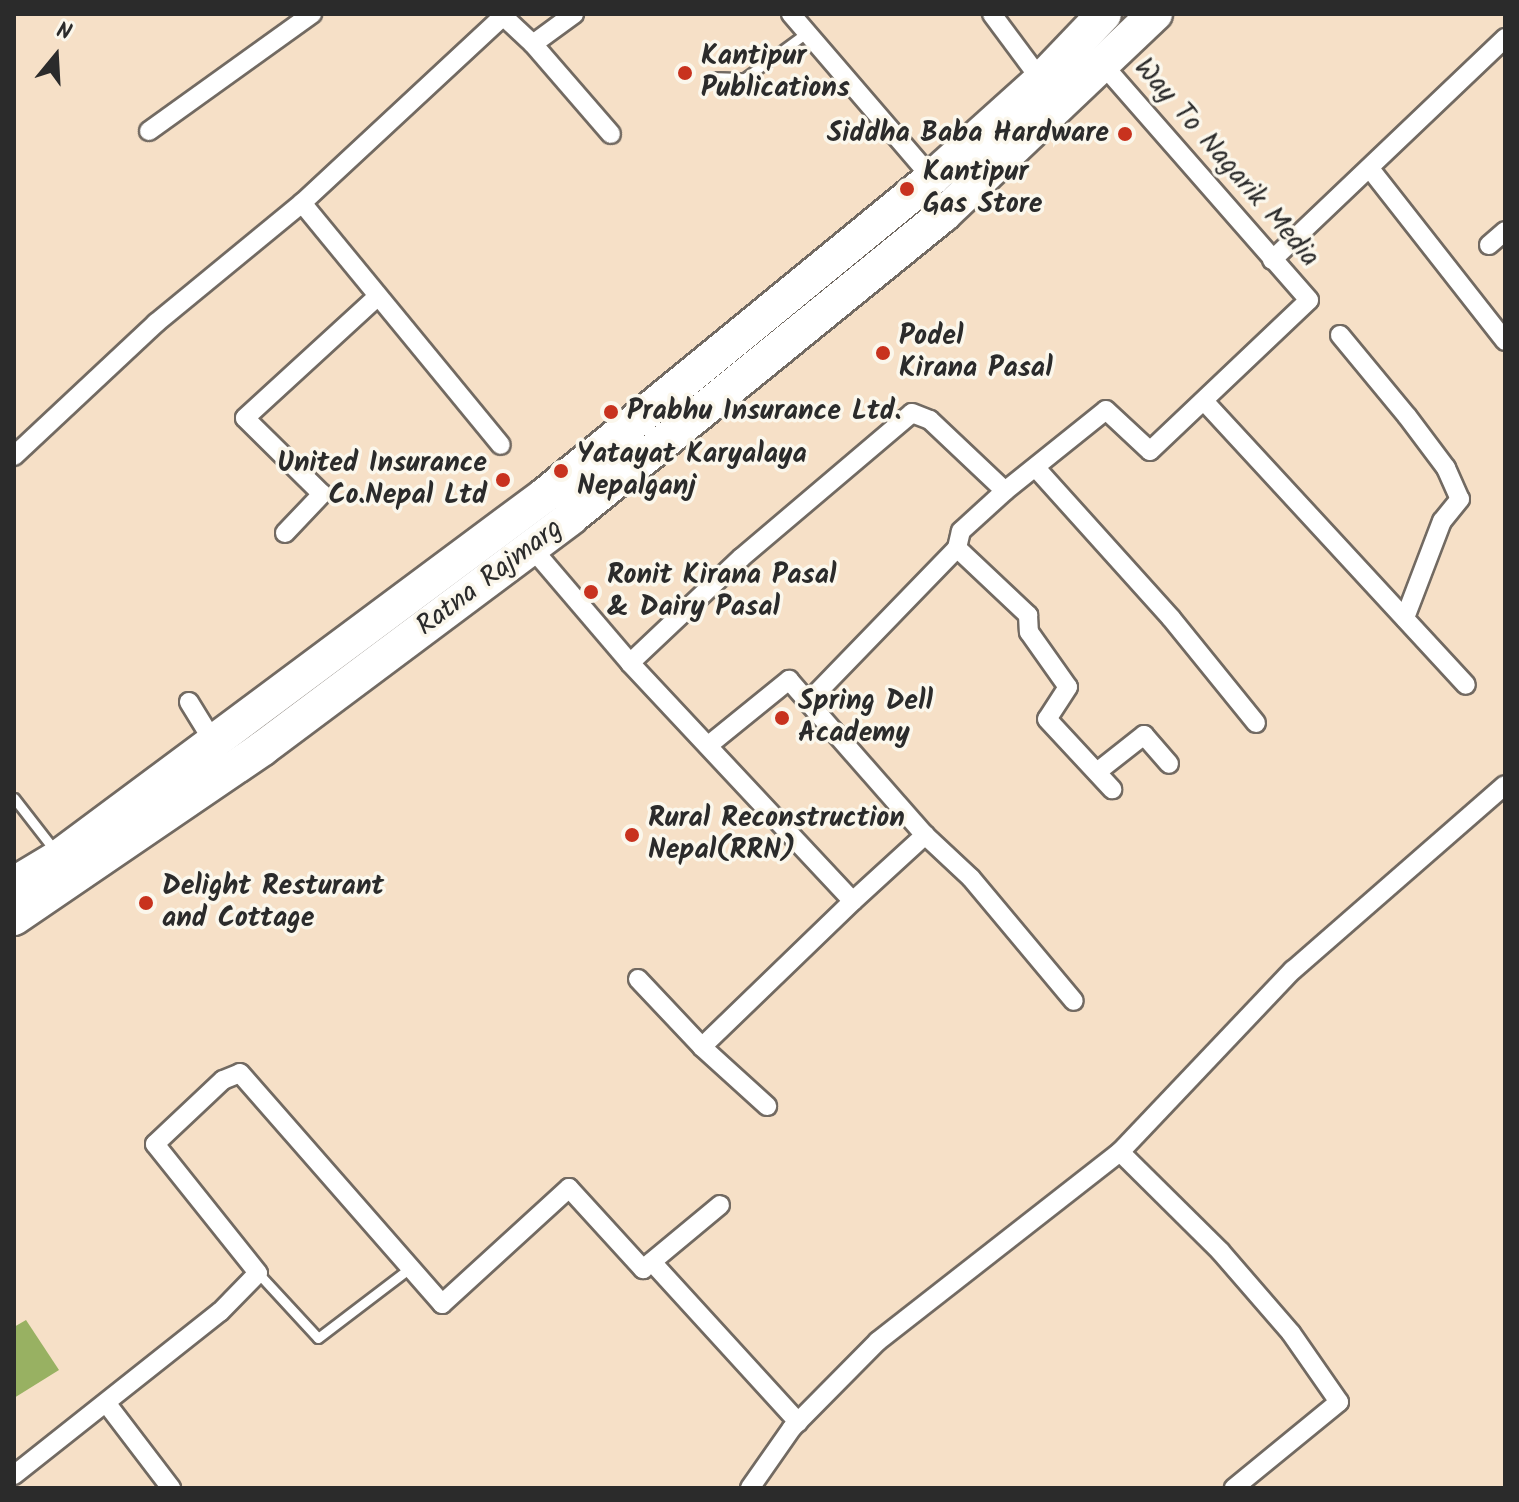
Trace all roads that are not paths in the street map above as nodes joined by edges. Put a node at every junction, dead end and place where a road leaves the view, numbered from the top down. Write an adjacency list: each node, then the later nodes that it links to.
1 (312, 14): 13 (street)
2 (574, 14): 9 (street)
3 (791, 14): 7 (street)
4 (992, 14): 12 (street)
5 (1104, 14): 12 (highway, Ratna Rajmarg)
6 (1155, 14): 10 (highway, Ratna Rajmarg)
7 (805, 34): 11 (lane); 16 (street)
8 (1505, 38): 15 (street)
9 (533, 44): 14 (street); 17 (street)
10 (1104, 66): 20 (street, Way To Nagarik Media); 30 (highway, Ratna Rajmarg)
11 (711, 77)
12 (1041, 80): 16 (highway, Ratna Rajmarg)
13 (149, 131)
14 (611, 134)
15 (1371, 170): 20 (street); 23 (street)
16 (932, 178): 38 (highway, Ratna Rajmarg)
17 (302, 203): 21 (street); 26 (street)
18 (1505, 231): 19 (street)
19 (1489, 245)
20 (1272, 260): 24 (street, Way To Nagarik Media)
21 (378, 296): 25 (street); 29 (street)
22 (1340, 335): 32 (street)
23 (1505, 341)
24 (1204, 401): 27 (street, Way To Nagarik Media); 32 (street)
25 (501, 445)
26 (14, 456)
27 (1036, 468): 28 (street, Way To Nagarik Media); 37 (street)
28 (1005, 491): 31 (street, Way To Nagarik Media); 33 (street)
29 (285, 533)
30 (531, 547): 33 (street); 49 (highway, Ratna Rajmarg)
31 (957, 548): 36 (street, Way To Nagarik Media); 41 (street)
32 (1405, 618): 34 (street)
33 (630, 663): 39 (street)
34 (1466, 685)
35 (189, 702): 38 (street)
36 (808, 702): 39 (street); 45 (street)
37 (1256, 723)
38 (213, 741): 46 (highway, Ratna Rajmarg)
39 (710, 744): 48 (street)
40 (1169, 764): 41 (street)
41 (1097, 772): 43 (street)
42 (1505, 785): 54 (street)
43 (1112, 789)
44 (14, 798): 46 (lane)
45 (925, 835): 48 (street); 51 (street)
46 (59, 857): 47 (highway, Ratna Rajmarg)
47 (14, 884)
48 (853, 901): 52 (street)
49 (14, 918)
50 (638, 979): 52 (street)
51 (1074, 1001)
52 (702, 1047): 53 (street)
53 (767, 1106)
54 (1120, 1152): 60 (street); 64 (street)
55 (720, 1205): 56 (street)
56 (652, 1262): 57 (street); 60 (street)
57 (410, 1268): 58 (lane); 58 (street)
58 (258, 1273): 59 (street)
59 (107, 1404): 61 (street); 62 (street)
60 (798, 1422): 63 (street)
61 (14, 1475)
62 (171, 1488)
63 (750, 1488)
64 (1234, 1488)

